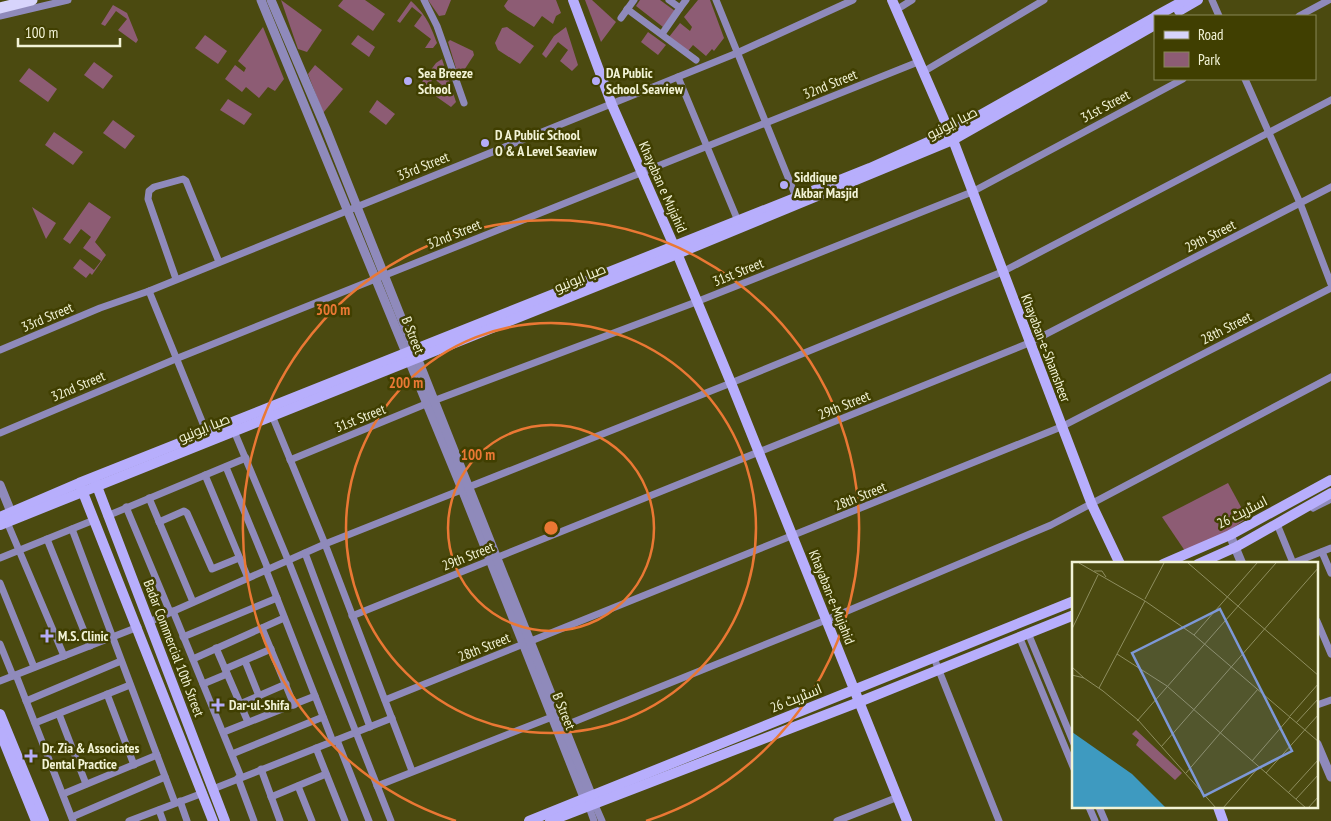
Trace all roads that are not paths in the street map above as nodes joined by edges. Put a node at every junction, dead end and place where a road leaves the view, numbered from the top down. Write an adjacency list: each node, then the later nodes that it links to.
1 (32, 0): 19 (main road)
2 (68, 0): 26 (street)
3 (261, 0): 50 (street, B Street)
4 (271, 0): 50 (street, B Street)
5 (424, 0): 39 (street)
6 (573, 0): 40 (main road, Khayaban e Mujahid)
7 (634, 0): 21 (street)
8 (669, 0): 20 (street)
9 (686, 0): 20 (street)
10 (716, 0): 31 (street)
11 (852, 0): 31 (street, 33rd Street)
12 (912, 0): 18 (street)
13 (1044, 0): 34 (street)
14 (1198, 0): 23 (main road)
15 (1212, 0): 24 (street)
16 (1329, 0): 25 (street)
17 (1181, 1): 22 (main road, صبا ایونیو)
18 (894, 5): 33 (main road, Khayaban-e-Shamsheer)
19 (0, 8)
20 (680, 8): 30 (street)
21 (627, 9): 28 (street); 30 (street)
22 (1157, 15)
23 (1172, 15)
24 (1219, 15)
25 (1301, 15)
26 (0, 16)
27 (1154, 17): 43 (main road, صبا ایونیو)
28 (621, 18)
29 (1154, 26): 43 (main road, صبا ایونیو)
30 (662, 34): 32 (street)
31 (737, 53): 35 (street, 33rd Street); 41 (street)
32 (696, 60)
33 (918, 62): 34 (main road, Khayaban-e-Shamsheer); 41 (street, 32nd Street)
34 (923, 72): 43 (main road, Khayaban-e-Shamsheer)
35 (678, 77): 40 (street, 33rd Street); 44 (street)
36 (1181, 80): 47 (street, 31st Street)
37 (1245, 80): 42 (street)
38 (1331, 100): 42 (street)
39 (464, 102)
40 (612, 105): 45 (main road, Khayaban e Mujahid); 50 (street, 33rd Street)
41 (766, 121): 44 (street, 32nd Street); 48 (street)
42 (1268, 132): 49 (street); 54 (street)
43 (951, 136): 47 (main road, Khayaban-e-Shamsheer); 48 (main road, صبا ایونیو); 52 (main road, صبا ایونیو)
44 (706, 145): 45 (street, 32nd Street); 51 (street)
45 (642, 172): 52 (main road, Khayaban e Mujahid); 55 (street, 32nd Street)
46 (1331, 187): 49 (street, 29th Street)
47 (972, 192): 54 (main road, Khayaban-e-Shamsheer); 59 (street, 31st Street)
48 (796, 197): 51 (main road, صبا ایونیو)
49 (1300, 203): 57 (street); 60 (street, 29th Street)
50 (352, 208): 53 (street, 33rd Street); 55 (street, B Street)
51 (738, 221): 52 (main road, صبا ایونیو)
52 (676, 250): 59 (main road, Khayaban e Mujahid); 62 (main road, صبا ایونیو)
53 (219, 262): 56 (street, 33rd Street); 56 (street)
54 (1002, 272): 60 (main road, Khayaban-e-Shamsheer); 65 (street)
55 (379, 277): 62 (street, B Street); 63 (street, 32nd Street)
56 (176, 279): 58 (street, 33rd Street)
57 (1331, 286): 68 (street, 28th Street)
58 (149, 291): 61 (street, 33rd Street); 63 (street)
59 (696, 302): 65 (main road, Khayaban e Mujahid); 66 (street, 31st Street)
60 (1029, 344): 68 (main road, Khayaban-e-Shamsheer); 72 (street, 29th Street)
61 (0, 350)
62 (411, 355): 66 (street, B Street); 67 (main road, صبا ایونیو)
63 (178, 358): 70 (street, 32nd Street); 71 (street)
64 (1331, 377): 85 (street)
65 (731, 383): 72 (main road, Khayaban-e-Mujahid); 81 (street)
66 (430, 403): 74 (street, 31st Street); 81 (street, B Street)
67 (270, 412): 69 (main road, صبا ایونیو); 71 (main road, صبا ایونیو); 74 (street)
68 (1061, 427): 85 (main road, Khayaban-e-Shamsheer); 94 (street, 28th Street)
69 (234, 431): 71 (main road, صبا ایونیو); 73 (street)
70 (0, 433)
71 (208, 437): 78 (main road, صبا ایونیو)
72 (759, 453): 94 (main road, Khayaban-e-Mujahid); 104 (street, 29th Street)
73 (246, 458): 75 (street); 105 (street)
74 (290, 460): 96 (street)
75 (226, 467): 76 (street); 112 (street)
76 (205, 476): 83 (street); 103 (street)
77 (1331, 480): 93 (main road, اسٹریٹ 26)
78 (96, 481): 80 (main road, صبا ایونیو); 87 (main road, Badar Commercial 10th Street)
79 (0, 485): 88 (street)
80 (81, 487): 88 (main road, صبا ایونیو); 89 (main road, Badar Commercial 10th Street)
81 (465, 488): 96 (street); 104 (street, B Street)
82 (1331, 494): 91 (main road, اسٹریٹ 26)
83 (149, 498): 86 (street); 90 (street)
84 (1331, 499): 91 (street)
85 (1092, 505): 106 (main road, Khayaban-e-Shamsheer); 123 (street)
86 (126, 507): 87 (street); 119 (street)
87 (107, 516): 124 (main road, Badar Commercial 10th Street)
88 (5, 518): 99 (street)
89 (94, 520): 92 (street); 126 (main road, Badar Commercial 10th Street)
90 (159, 522): 103 (street); 117 (street)
91 (1277, 525): 97 (main road, اسٹریٹ 26); 110 (street)
92 (72, 529): 95 (street); 129 (street)
93 (1230, 535): 97 (street); 107 (main road, اسٹریٹ 26)
94 (793, 537): 123 (main road, Khayaban-e-Mujahid); 133 (street, 28th Street)
95 (47, 539): 99 (street); 134 (street)
96 (324, 544): 101 (street); 120 (street)
97 (1236, 547): 108 (main road, اسٹریٹ 26); 109 (street)
98 (1331, 548): 100 (street)
99 (20, 550): 102 (street); 138 (street)
100 (1322, 552): 111 (street); 113 (street)
101 (304, 553): 105 (street); 169 (street)
102 (0, 558)
103 (239, 558): 114 (street)
104 (493, 559): 120 (street, 29th Street); 133 (street, B Street)
105 (288, 560): 112 (street); 173 (street)
106 (1119, 562)
107 (1168, 562)
108 (1202, 562)
109 (1241, 562)
110 (1292, 562)
111 (1298, 562)
112 (267, 570): 114 (street); 116 (street)
113 (1331, 574)
114 (248, 578): 117 (street)
115 (0, 582): 143 (street)
116 (277, 598): 122 (street); 130 (street)
117 (193, 602): 119 (street)
118 (1072, 603): 139 (main road, اسٹریٹ 26)
119 (171, 612): 124 (street); 130 (street)
120 (352, 616): 155 (street)
121 (1072, 616): 128 (main road, اسٹریٹ 26)
122 (284, 618): 127 (street); 154 (street)
123 (826, 620): 151 (main road, Khayaban-e-Mujahid); 170 (street)
124 (149, 622): 192 (main road, Badar Commercial 10th Street)
125 (1318, 623): 131 (street)
126 (138, 627): 129 (street); 193 (main road, Badar Commercial 10th Street)
127 (262, 628): 135 (street); 136 (street)
128 (1024, 635): 144 (main road, اسٹریٹ 26); 174 (street); 181 (street)
129 (112, 637): 134 (street); 141 (street)
130 (183, 637): 140 (street)
131 (1329, 642): 137 (street)
132 (0, 644): 146 (street)
133 (527, 644): 155 (street, 28th Street); 165 (street, B Street); 170 (street, B Street)
134 (90, 646): 138 (street)
135 (216, 648): 140 (street); 145 (street)
136 (271, 649): 142 (street); 149 (street)
137 (1331, 654)
138 (64, 656): 143 (street)
139 (934, 658): 144 (street); 151 (main road, اسٹریٹ 26)
140 (193, 659): 148 (street)
141 (121, 661): 150 (street); 157 (street)
142 (245, 661): 145 (street); 153 (street)
143 (34, 667): 146 (street)
144 (938, 669): 158 (main road, اسٹریٹ 26); 223 (street)
145 (226, 672): 148 (street); 159 (street)
146 (14, 675): 147 (street); 157 (street)
147 (0, 681)
148 (204, 684): 172 (street)
149 (286, 684): 153 (street); 160 (street)
150 (130, 685): 152 (street); 180 (street)
151 (854, 689): 158 (main road, Khayaban-e-Mujahid); 197 (main road, اسٹریٹ 26)
152 (107, 694): 163 (street); 182 (street)
153 (259, 696): 159 (street)
154 (315, 696): 160 (street); 164 (street)
155 (385, 700): 166 (street)
156 (1331, 700): 161 (street)
157 (26, 701): 168 (street)
158 (859, 702): 196 (main road, Khayaban-e-Mujahid); 197 (main road, اسٹریٹ 26)
159 (240, 704): 167 (street)
160 (294, 705): 167 (street)
161 (1318, 705)
162 (0, 714): 205 (main road)
163 (59, 714): 168 (street); 189 (street)
164 (323, 717): 175 (street); 179 (street)
165 (552, 717): 170 (street, B Street); 184 (street)
166 (392, 718): 169 (street); 184 (street)
167 (248, 722): 172 (street)
168 (35, 723): 194 (street)
169 (370, 727): 173 (street)
170 (560, 728): 197 (street, B Street)
171 (0, 732): 178 (main road)
172 (224, 732): 179 (street)
173 (355, 733): 175 (street); 191 (street)
174 (1072, 740)
175 (334, 741): 177 (street); 215 (street)
176 (1318, 746): 187 (street)
177 (316, 748): 183 (street); 185 (street)
178 (3, 750): 204 (main road)
179 (232, 754): 188 (street)
180 (157, 755): 182 (street); 186 (street)
181 (1072, 764)
182 (134, 765): 189 (street)
183 (261, 770): 188 (street); 195 (street)
184 (412, 771): 191 (street)
185 (326, 774): 190 (street); 214 (street)
186 (166, 777): 198 (street); 203 (street)
187 (1331, 777)
188 (239, 778): 192 (street); 211 (street)
189 (86, 784): 194 (street)
190 (298, 786): 195 (street); 213 (street)
191 (377, 786): 216 (street)
192 (213, 789): 210 (main road, Badar Commercial 10th Street)
193 (203, 793): 198 (street); 209 (main road, Badar Commercial 10th Street)
194 (63, 794): 203 (street)
195 (271, 797): 212 (street)
196 (898, 798): 221 (street); 222 (main road, Khayaban-e-Mujahid)
197 (590, 801): 217 (main road, اسٹریٹ 26); 218 (main road, اسٹریٹ 26); 219 (street, B Street); 220 (street, B Street)
198 (178, 802): 202 (street); 208 (street)
199 (1089, 808): 224 (street)
200 (1099, 808): 225 (street)
201 (1218, 808): 226 (main road)
202 (159, 810): 206 (street); 207 (street)
203 (73, 819)
204 (36, 821)
205 (44, 821)
206 (130, 821)
207 (163, 821)
208 (187, 821)
209 (213, 821)
210 (225, 821)
211 (254, 821)
212 (280, 821)
213 (312, 821)
214 (345, 821)
215 (369, 821)
216 (391, 821)
217 (529, 821)
218 (550, 821)
219 (594, 821)
220 (602, 821)
221 (838, 821)
222 (907, 821)
223 (998, 821)
224 (1095, 821)
225 (1105, 821)
226 (1224, 821)

